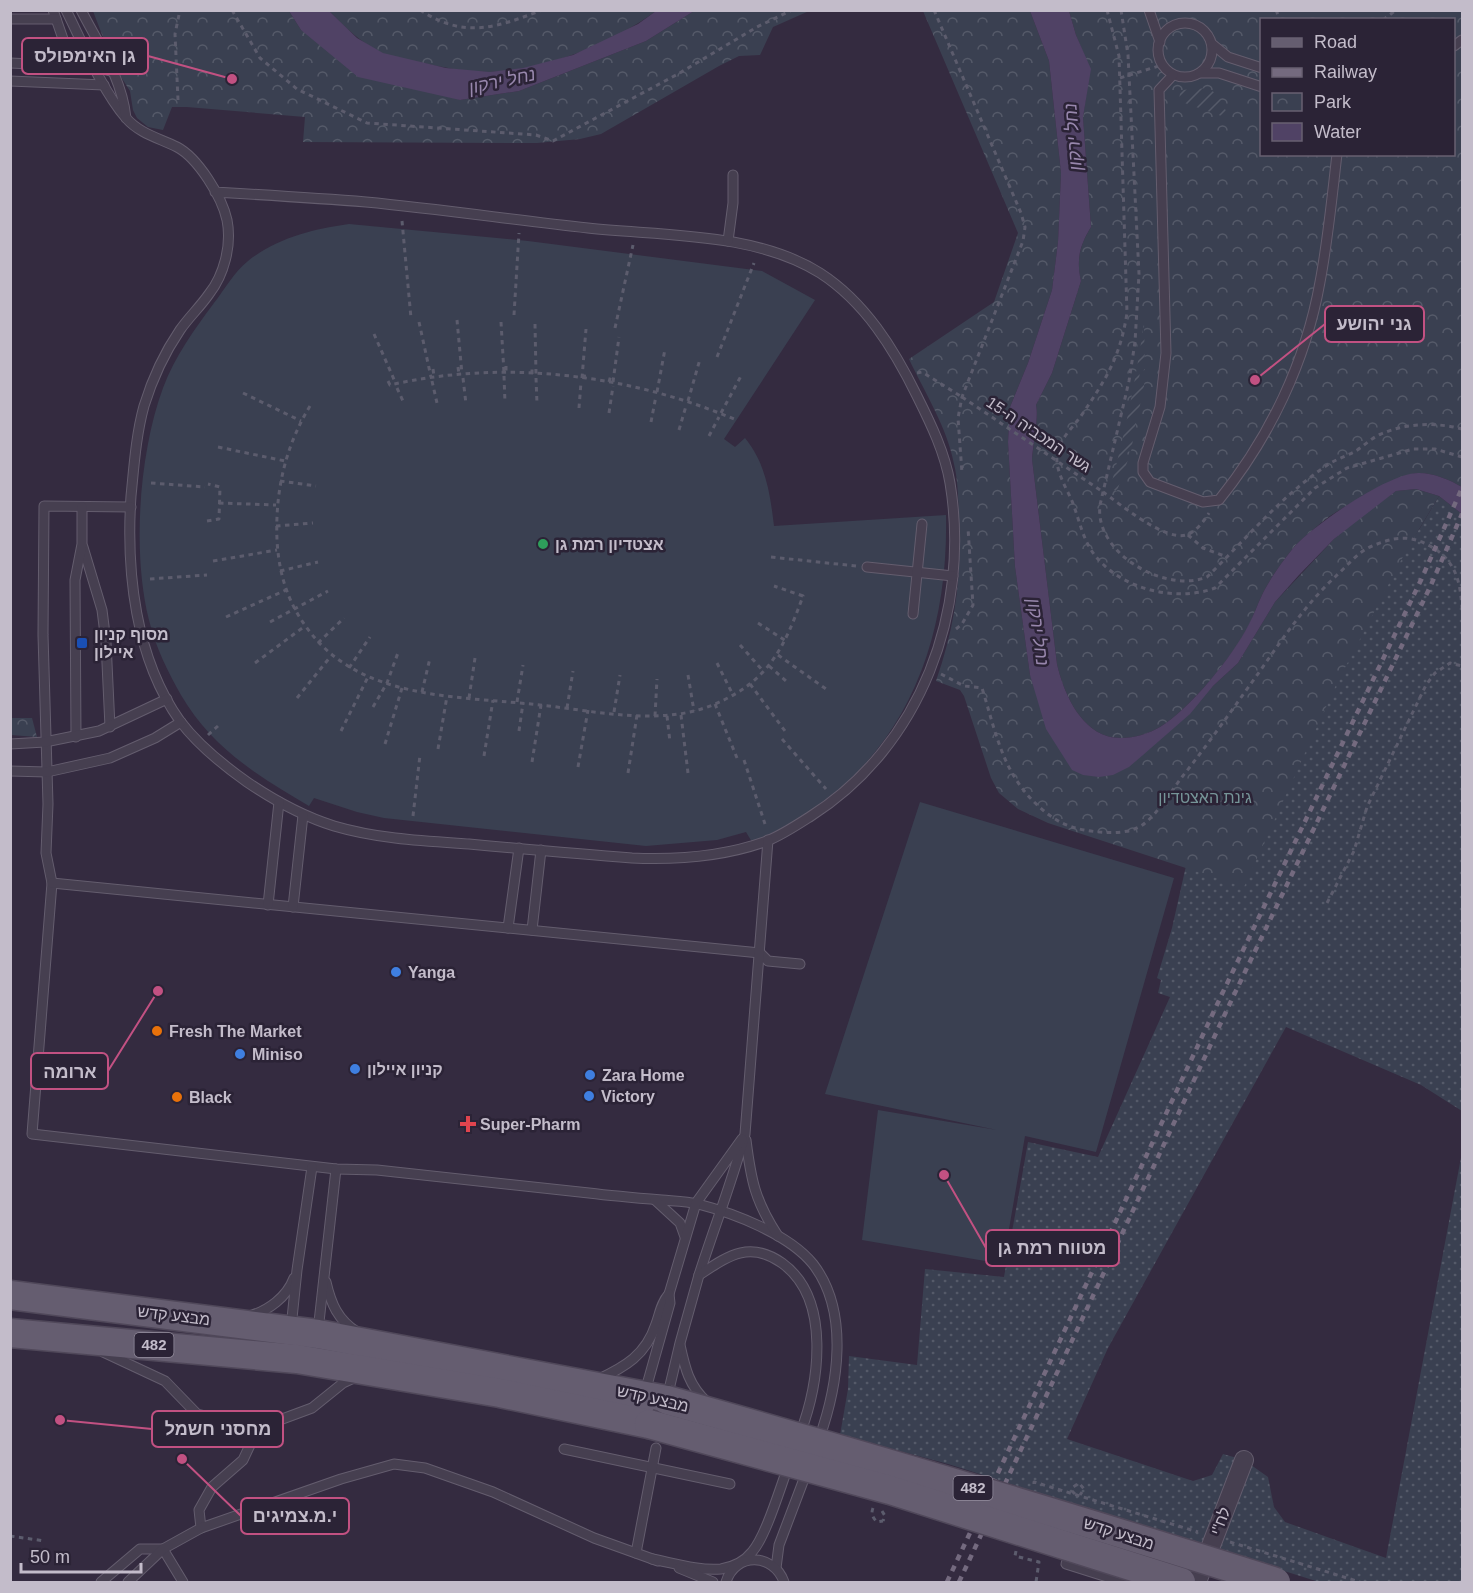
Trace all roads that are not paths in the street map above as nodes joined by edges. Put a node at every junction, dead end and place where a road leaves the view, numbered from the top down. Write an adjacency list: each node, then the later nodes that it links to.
1 (66, 10): 10 (lane)
2 (81, 10): 12 (lane)
3 (1149, 10): 6 (lane)
4 (54, 15): 5 (lane); 9 (lane)
5 (10, 19)
6 (1160, 42): 7 (lane); 14 (lane)
7 (1212, 44): 11 (lane); 13 (lane)
8 (10, 63): 9 (lane)
9 (72, 65): 10 (lane)
10 (95, 67): 12 (lane); 16 (lane)
11 (1260, 67)
12 (114, 72): 16 (lane); 18 (lane)
13 (1200, 74): 14 (lane); 17 (lane)
14 (1173, 75): 19 (lane)
15 (10, 81): 16 (lane)
16 (105, 85): 18 (lane)
17 (1260, 86)
18 (126, 118): 21 (lane)
19 (1337, 156)
20 (733, 175): 22 (lane)
21 (215, 192): 22 (lane); 24 (lane)
22 (728, 241): 29 (lane)
23 (82, 507): 24 (lane); 26 (lane); 35 (lane)
24 (130, 507): 31 (lane)
25 (921, 524): 28 (lane)
26 (82, 544): 33 (lane); 34 (lane)
27 (867, 567): 28 (lane)
28 (917, 572): 29 (lane); 30 (lane)
29 (953, 576): 41 (lane)
30 (913, 614)
31 (167, 699): 32 (lane); 33 (lane)
32 (181, 722): 38 (lane); 39 (lane)
33 (110, 727): 34 (lane)
34 (76, 737): 35 (lane)
35 (45, 742): 36 (lane); 38 (lane)
36 (10, 744)
37 (10, 771): 38 (lane)
38 (47, 772): 44 (lane)
39 (279, 802): 40 (lane); 45 (lane)
40 (303, 815): 42 (lane); 46 (lane)
41 (768, 840): 43 (lane); 49 (lane)
42 (519, 848): 43 (lane); 47 (lane)
43 (541, 850): 48 (lane)
44 (52, 883): 45 (lane); 52 (lane)
45 (268, 905): 46 (lane)
46 (293, 907): 47 (lane)
47 (508, 928): 48 (lane)
48 (532, 930): 49 (lane)
49 (760, 953): 50 (lane); 51 (lane)
50 (800, 964)
51 (745, 1134): 55 (lane); 56 (lane); 58 (lane)
52 (312, 1167): 53 (lane); 59 (lane)
53 (336, 1169): 54 (lane); 60 (lane)
54 (655, 1200): 55 (lane); 57 (lane)
55 (696, 1203): 56 (lane); 57 (lane)
56 (719, 1211): 58 (lane); 61 (lane)
57 (686, 1237): 64 (lane)
58 (779, 1237): 85 (lane)
59 (297, 1270): 63 (lane); 68 (lane)
60 (324, 1272): 68 (lane); 69 (lane)
61 (699, 1275): 67 (lane); 84 (lane)
62 (10, 1295): 63 (main road, מבצע קדש / 482)
63 (227, 1322): 68 (main road, מבצע קדש / 482)
64 (659, 1326): 72 (lane); 73 (lane)
65 (10, 1333): 66 (main road, מבצע קדש / 482)
66 (67, 1338): 68 (main road, מבצע קדש / 482); 75 (lane)
67 (680, 1343): 73 (lane); 74 (lane)
68 (301, 1344): 69 (main road, מבצע קדש / 482); 70 (main road, מבצע קדש / 482)
69 (383, 1346): 71 (main road, מבצע קדש / 482)
70 (368, 1371): 71 (main road, מבצע קדש / 482); 75 (lane)
71 (502, 1381): 72 (main road, מבצע קדש / 482); 73 (main road, מבצע קדש / 482)
72 (588, 1384): 73 (main road, מבצע קדש / 482)
73 (653, 1414): 74 (main road, מבצע קדש / 482, bridge); 78 (lane); 86 (main road, מבצע קדש / 482, bridge)
74 (731, 1418): 95 (main road, מבצע קדש / 482, bridge)
75 (258, 1428): 80 (lane)
76 (564, 1449): 78 (lane)
77 (1244, 1460): 86 (street, לח"י)
78 (652, 1468): 79 (lane); 82 (lane)
79 (730, 1484)
80 (201, 1528): 81 (lane); 82 (lane)
81 (163, 1549): 87 (lane); 88 (lane); 89 (lane)
82 (636, 1553): 83 (lane)
83 (652, 1559): 84 (lane); 90 (lane)
84 (739, 1563): 85 (lane); 91 (lane)
85 (776, 1568): 92 (lane)
86 (1177, 1573): 93 (lane); 94 (lane)
87 (101, 1582)
88 (128, 1582)
89 (183, 1582)
90 (713, 1582)
91 (726, 1582)
92 (784, 1582)
93 (1123, 1582)
94 (1156, 1582)
95 (1276, 1582)

